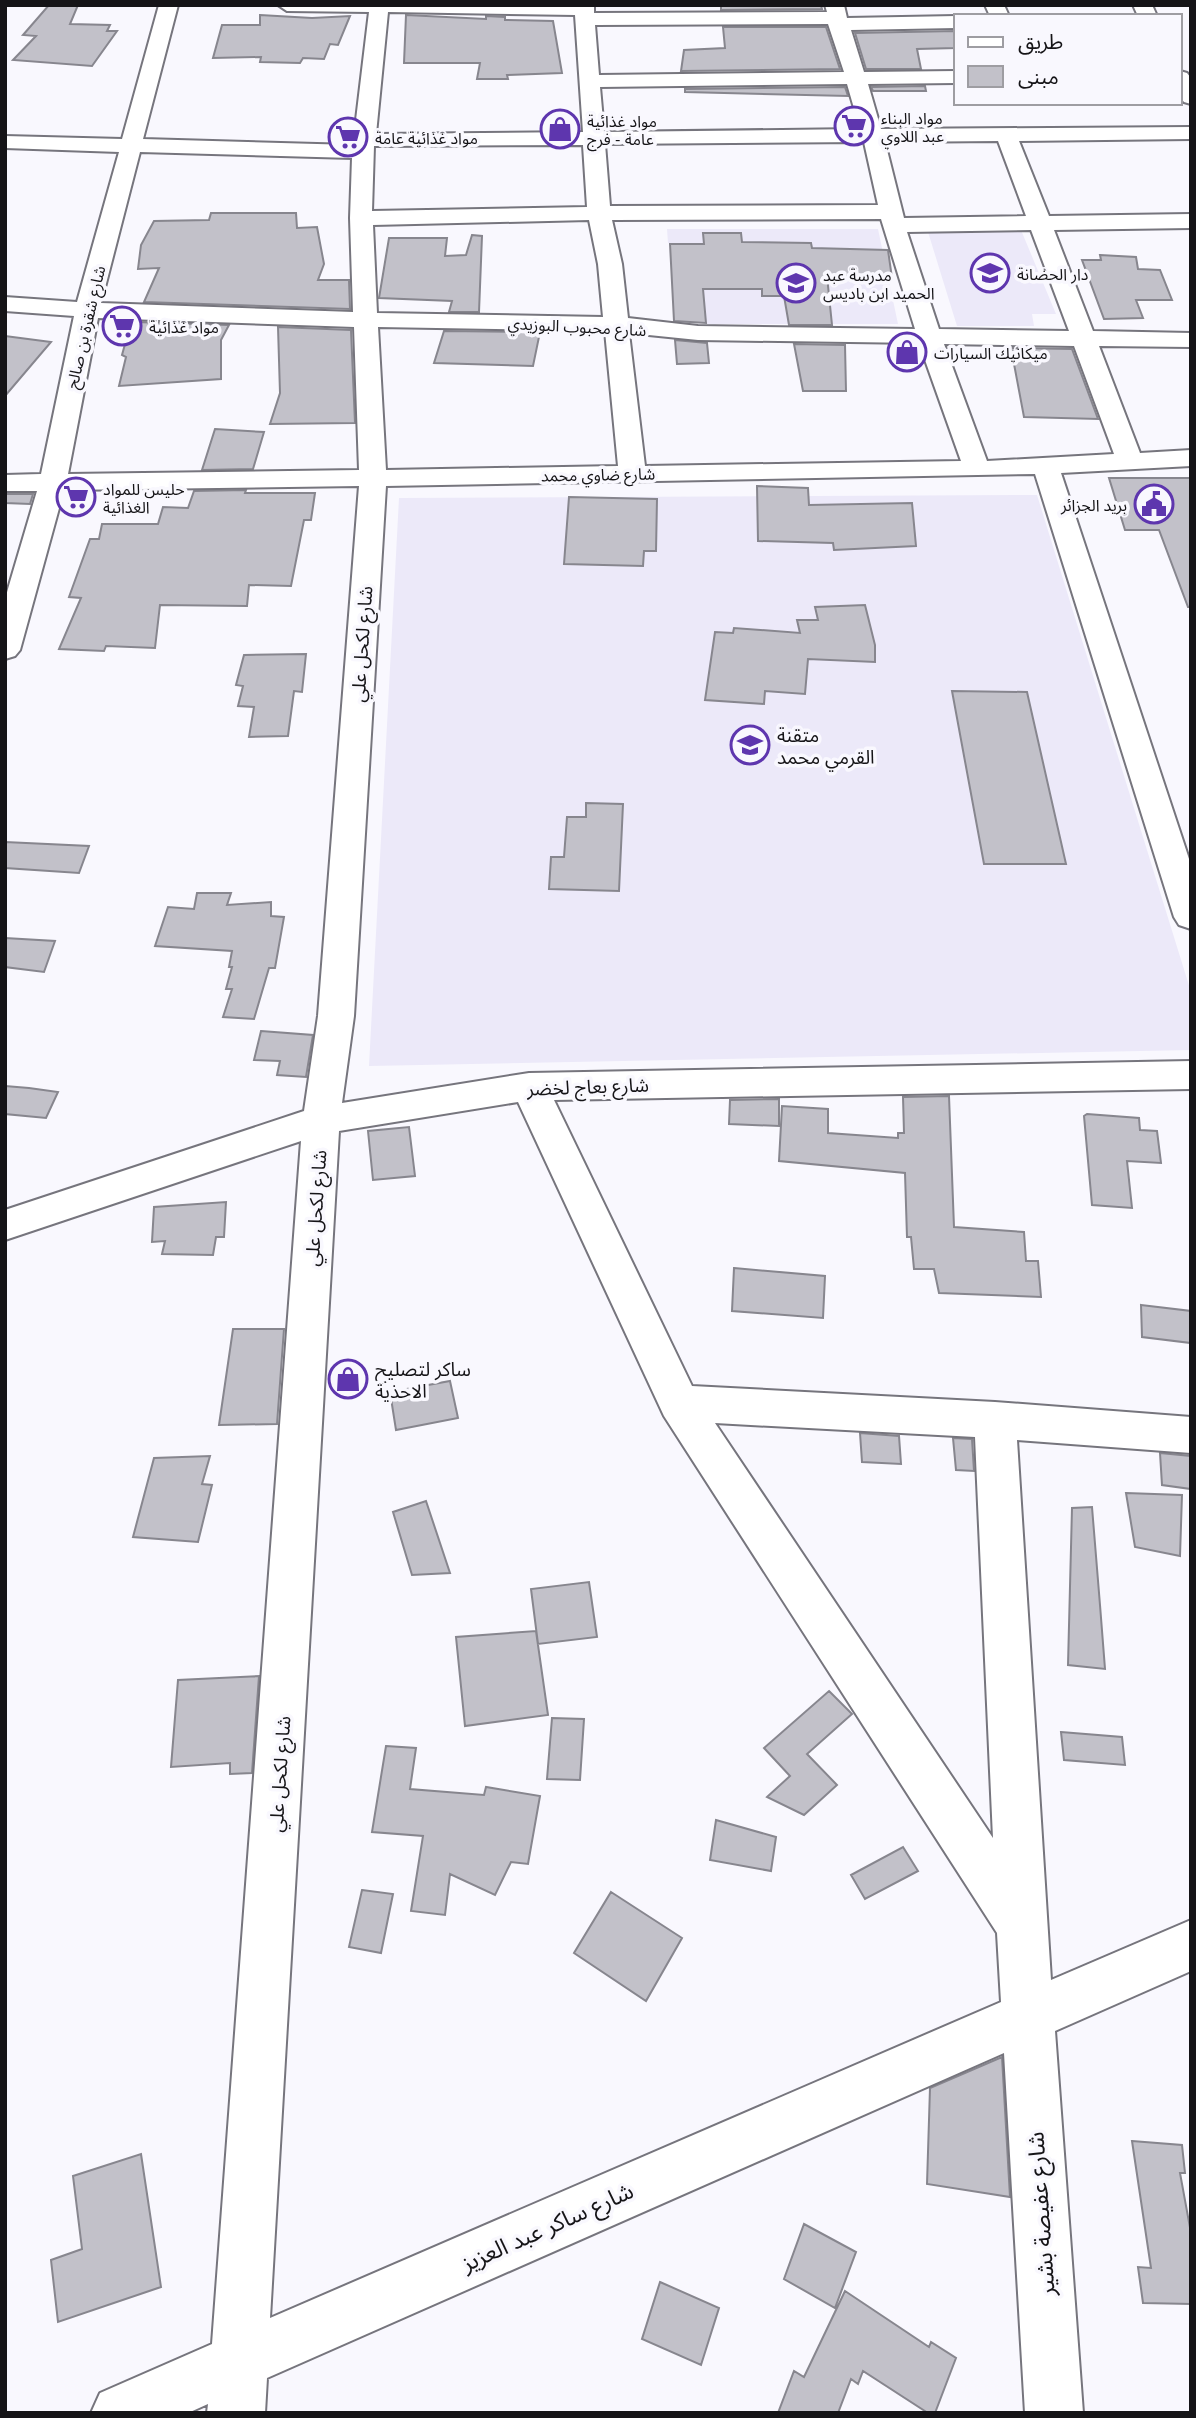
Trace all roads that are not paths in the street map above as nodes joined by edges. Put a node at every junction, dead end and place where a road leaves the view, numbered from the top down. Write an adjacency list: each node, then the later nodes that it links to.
1 (169, 5): 18 (street, شارع شقرة بن صالح)
2 (287, 5): 3 (street)
3 (379, 6): 4 (street); 19 (street, شارع لكحل علي)
4 (584, 11): 5 (street); 10 (street)
5 (696, 12): 6 (street)
6 (836, 16): 7 (street); 9 (street)
7 (954, 22)
8 (954, 77): 9 (street)
9 (855, 78): 10 (street); 15 (street)
10 (589, 80): 16 (street)
11 (1182, 81): 12 (street)
12 (1191, 97)
13 (1191, 133): 14 (street)
14 (1007, 136): 15 (street); 24 (street)
15 (873, 137): 16 (street); 22 (street)
16 (595, 138): 19 (street); 20 (street)
17 (5, 142): 18 (street)
18 (130, 146): 19 (street); 26 (street, شارع شقرة بن صالح)
19 (364, 146): 21 (street, شارع لكحل علي)
20 (599, 213): 21 (street); 22 (street); 28 (street)
21 (361, 218): 27 (street, شارع لكحل علي)
22 (892, 219): 24 (street); 29 (street)
23 (1191, 220): 24 (street)
24 (1040, 223): 30 (street)
25 (5, 304): 26 (street, شارع محبوب البوزيدي)
26 (86, 310): 27 (street, شارع محبوب البوزيدي); 39 (street, شارع شقرة بن صالح)
27 (365, 320): 28 (street, شارع محبوب البوزيدي); 37 (street, شارع لكحل علي)
28 (615, 324): 29 (street, شارع محبوب البوزيدي); 36 (street)
29 (929, 336): 30 (street, شارع محبوب البوزيدي); 35 (street)
30 (1084, 340): 31 (street, شارع محبوب البوزيدي); 33 (street)
31 (1191, 340)
32 (1191, 458): 33 (street, شارع ضاوي محمد)
33 (1130, 461): 34 (street, شارع ضاوي محمد)
34 (1045, 466): 35 (street, شارع ضاوي محمد); 41 (street)
35 (977, 469): 36 (street, شارع ضاوي محمد)
36 (632, 474): 37 (street, شارع ضاوي محمد)
37 (373, 478): 39 (street, شارع ضاوي محمد); 44 (street, شارع لكحل علي)
38 (5, 483): 39 (street, شارع ضاوي محمد)
39 (53, 483): 40 (street, شارع شقرة بن صالح)
40 (5, 650)
41 (1191, 917)
42 (1191, 1075): 43 (street, شارع بعاج لخضر)
43 (529, 1087): 44 (street, شارع بعاج لخضر); 46 (street)
44 (321, 1120): 45 (street, شارع بعاج لخضر); 52 (street, شارع لكحل علي)
45 (5, 1225)
46 (679, 1403): 47 (street); 49 (street)
47 (995, 1420): 48 (street); 49 (street, شارع عفيصة بشير)
48 (1191, 1435)
49 (1022, 1925): 51 (street, شارع عفيصة بشير)
50 (1191, 1945): 51 (street, شارع ساكر عبد العزيز)
51 (1028, 2015): 52 (street, شارع ساكر عبد العزيز); 53 (street, شارع عفيصة بشير)
52 (242, 2359): 54 (street, شارع ساكر عبد العزيز); 55 (street, شارع لكحل علي)
53 (1050, 2406)
54 (120, 2413)
55 (236, 2413)

